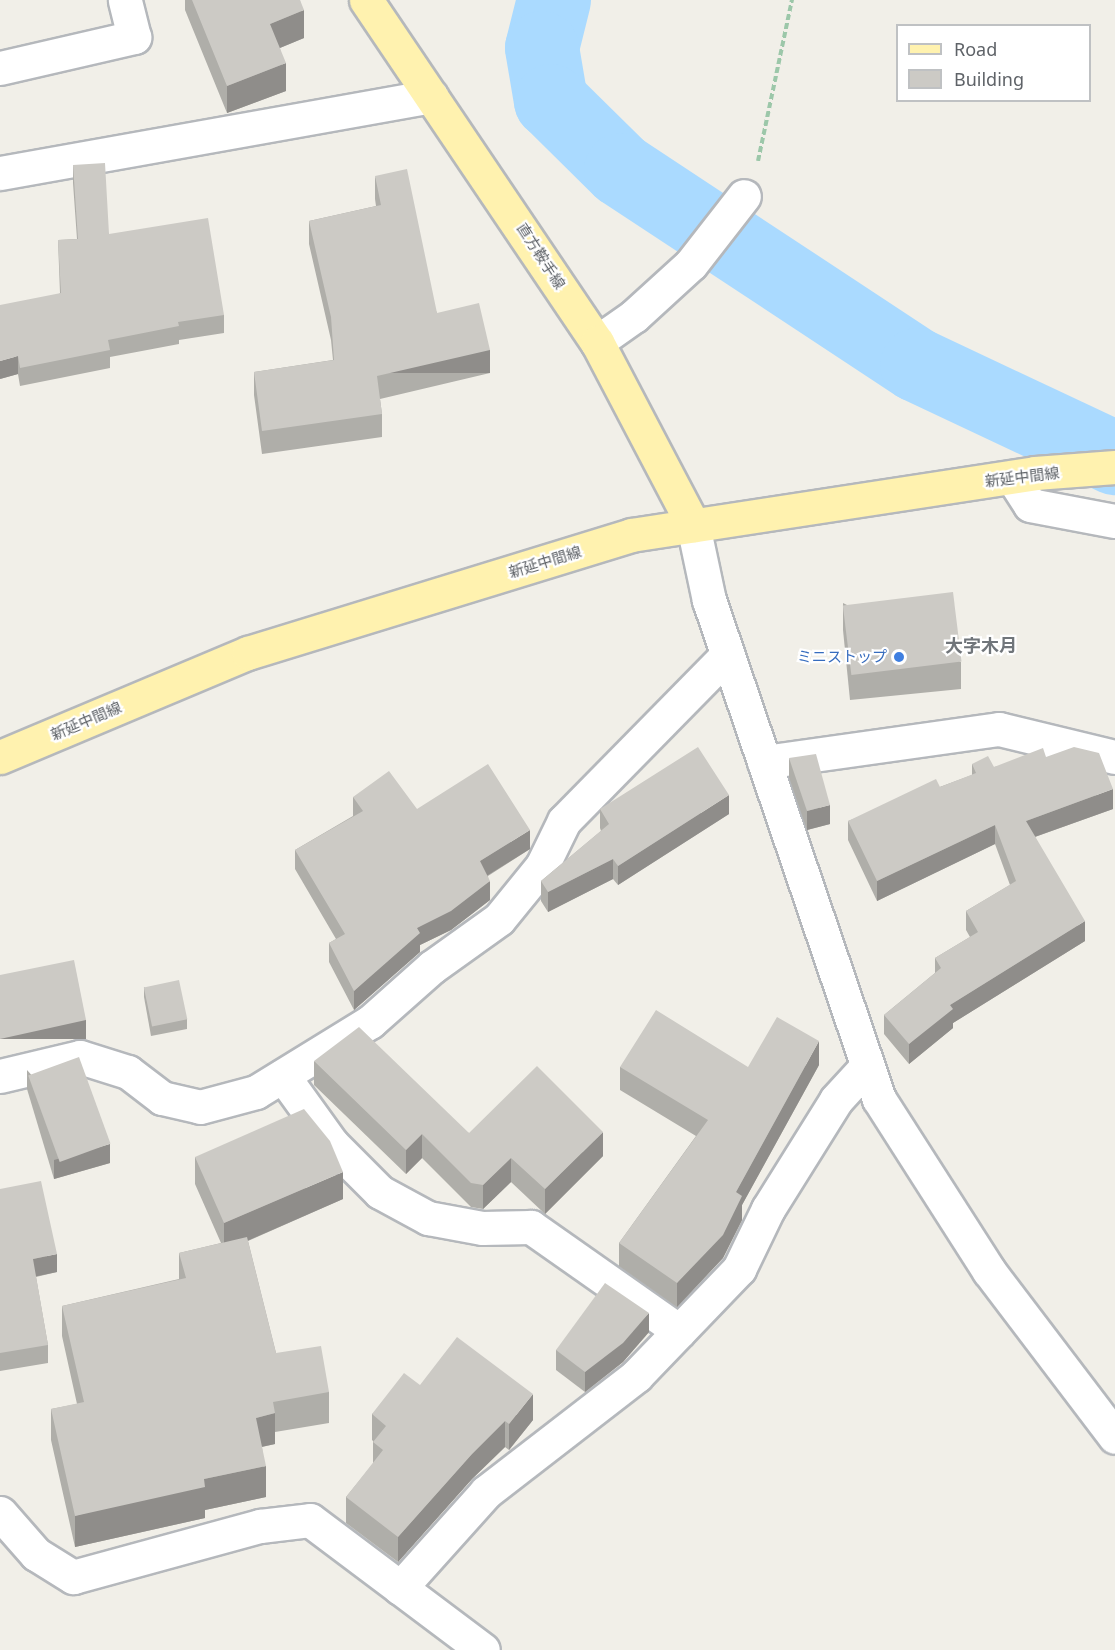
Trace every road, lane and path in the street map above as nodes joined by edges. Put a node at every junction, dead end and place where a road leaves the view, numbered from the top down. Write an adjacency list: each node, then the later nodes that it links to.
1 (125, 0): 4 (street)
2 (366, 0): 5 (main road, 直方鞍手線)
3 (792, 0): 7 (path)
4 (0, 68)
5 (431, 96): 6 (street); 8 (main road, 直方鞍手線)
6 (0, 173)
7 (744, 196): 8 (street)
8 (597, 342): 12 (main road, 直方鞍手線)
9 (1115, 466): 10 (main road, 新延中間線)
10 (1024, 475): 11 (street); 12 (main road, 新延中間線)
11 (1115, 521)
12 (693, 525): 13 (street); 14 (main road, 新延中間線)
13 (727, 655): 16 (street); 19 (street)
14 (0, 757)
15 (1115, 757): 16 (street)
16 (764, 762): 17 (street)
17 (867, 1066): 20 (street); 21 (street)
18 (0, 1076): 19 (street)
19 (283, 1076): 20 (street)
20 (679, 1332): 23 (street)
21 (1115, 1437)
22 (0, 1513): 23 (street)
23 (400, 1588): 24 (street)
24 (483, 1650)

